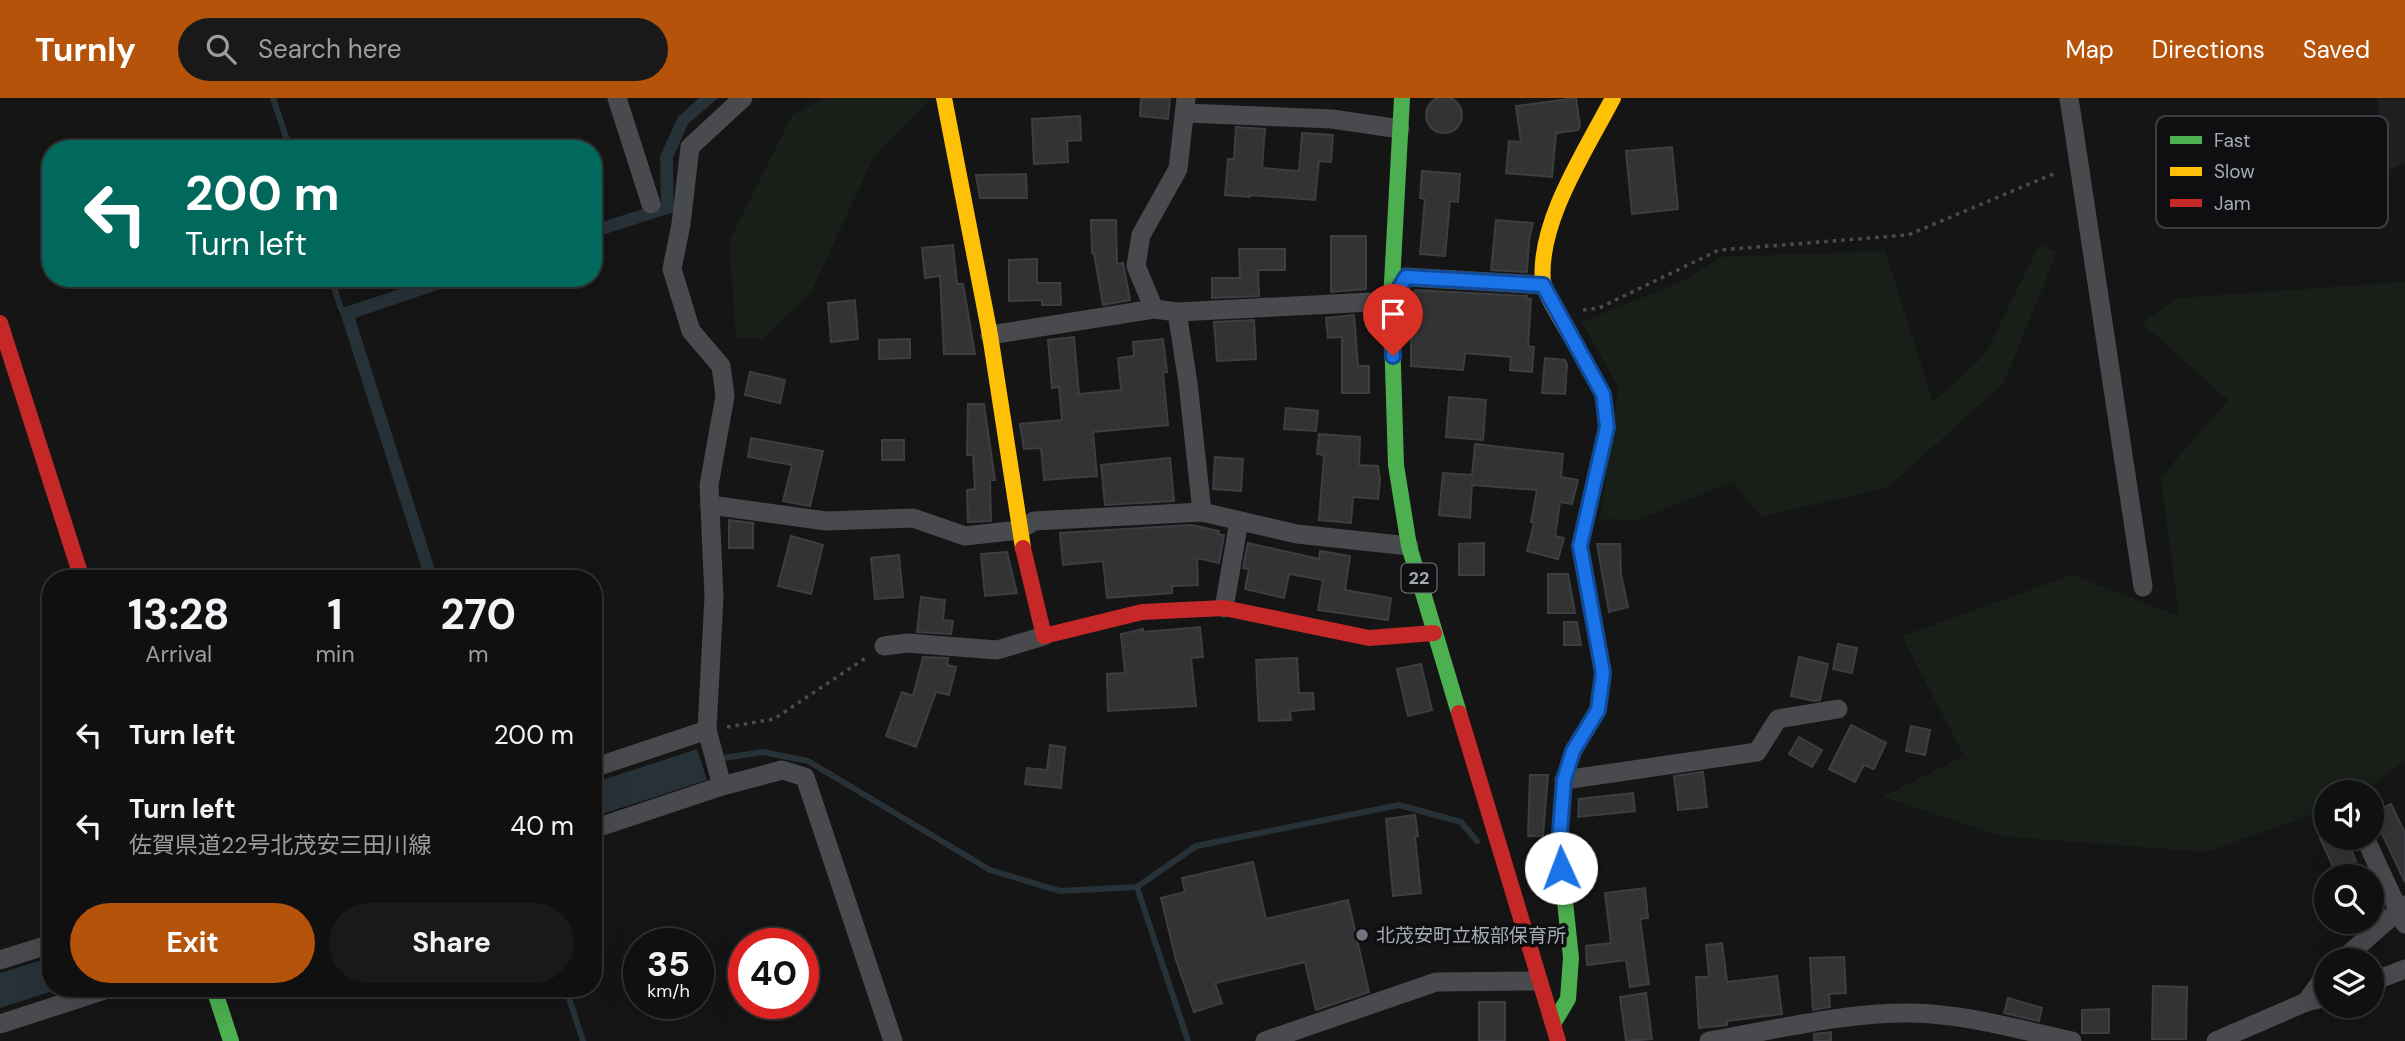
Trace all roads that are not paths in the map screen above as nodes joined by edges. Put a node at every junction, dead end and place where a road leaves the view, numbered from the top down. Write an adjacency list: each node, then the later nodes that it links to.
1 (617, 98): 9 (street)
2 (743, 98): 16 (street)
3 (944, 98): 15 (street)
4 (1402, 98): 8 (street, 22)
5 (1613, 98): 10 (street)
6 (2069, 98): 22 (street)
7 (1186, 106): 8 (street); 12 (street)
8 (1400, 129): 11 (street, 22)
9 (651, 204)
10 (1543, 285): 11 (street); 30 (street)
11 (1391, 302): 13 (street); 20 (street, 22)
12 (1154, 309): 13 (street); 15 (street)
13 (1177, 312): 17 (street)
14 (0, 323): 21 (street)
15 (990, 335): 19 (street)
16 (710, 505): 19 (street); 28 (street)
17 (1202, 512): 18 (street); 19 (street)
18 (1239, 522): 20 (street); 23 (street)
19 (1019, 530): 25 (street)
20 (1409, 546): 24 (street, 22)
21 (79, 570)
22 (2143, 587)
23 (1224, 608): 24 (street); 25 (street)
24 (1434, 633): 40 (street, 22)
25 (1044, 636): 26 (street)
26 (884, 646)
27 (1838, 709): 30 (street)
28 (707, 730): 29 (street); 31 (street)
29 (602, 765)
30 (1564, 780): 45 (street)
31 (722, 786): 32 (street); 48 (street)
32 (602, 826)
33 (2371, 850): 34 (street)
34 (2403, 913): 36 (street)
35 (42, 947): 37 (street)
36 (2359, 948)
37 (0, 960)
38 (2405, 969): 39 (street)
39 (2384, 977)
40 (1538, 981): 45 (street, 22); 49 (street)
41 (83, 997): 44 (street)
42 (217, 997): 47 (street)
43 (2314, 1000): 46 (street)
44 (0, 1024)
45 (1553, 1024): 50 (street, 22)
46 (2247, 1033): 53 (street)
47 (231, 1041)
48 (893, 1041)
49 (1265, 1041)
50 (1558, 1041)
51 (1709, 1041): 52 (street)
52 (2072, 1041)
53 (2216, 1041)

